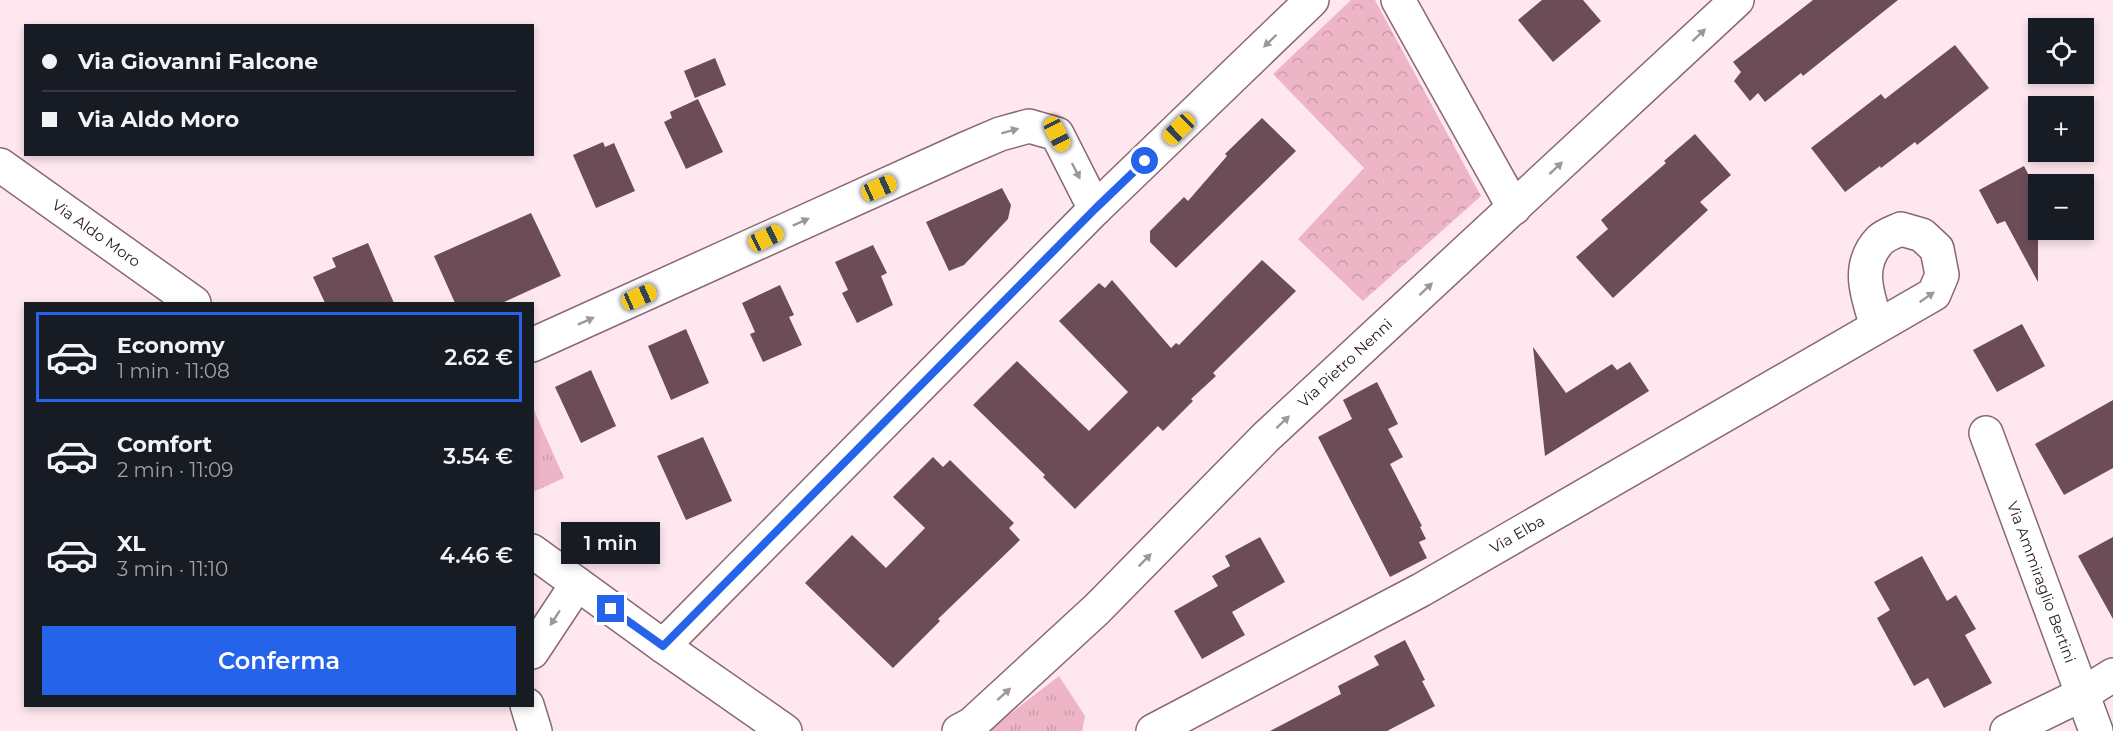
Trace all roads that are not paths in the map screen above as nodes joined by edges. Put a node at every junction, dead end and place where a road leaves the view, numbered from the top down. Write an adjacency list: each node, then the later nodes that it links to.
1 (1312, 0): 6 (street, one-way to 6)
2 (1398, 0): 5 (street)
3 (1737, 0): 5 (street, Via Pietro Nenni, one-way to 3)
4 (0, 165): 7 (street, Via Aldo Moro)
5 (1514, 208): 20 (street, Via Pietro Nenni, one-way to 5)
6 (1095, 209): 9 (street, one-way to 6); 13 (street)
7 (193, 302)
8 (1877, 326): 21 (street, Via Elba)
9 (534, 344)
10 (1986, 433): 16 (street, Via Ammiraglio Bertini)
11 (534, 552): 12 (street)
12 (577, 584): 13 (street); 14 (street, one-way to 14)
13 (663, 646): 19 (street)
14 (534, 649)
15 (2113, 675): 16 (street)
16 (2082, 695): 22 (street); 23 (street, Via Ammiraglio Bertini)
17 (527, 707): 18 (street)
18 (536, 731)
19 (785, 731)
20 (959, 731)
21 (1153, 731)
22 (2007, 731)
23 (2096, 731)

